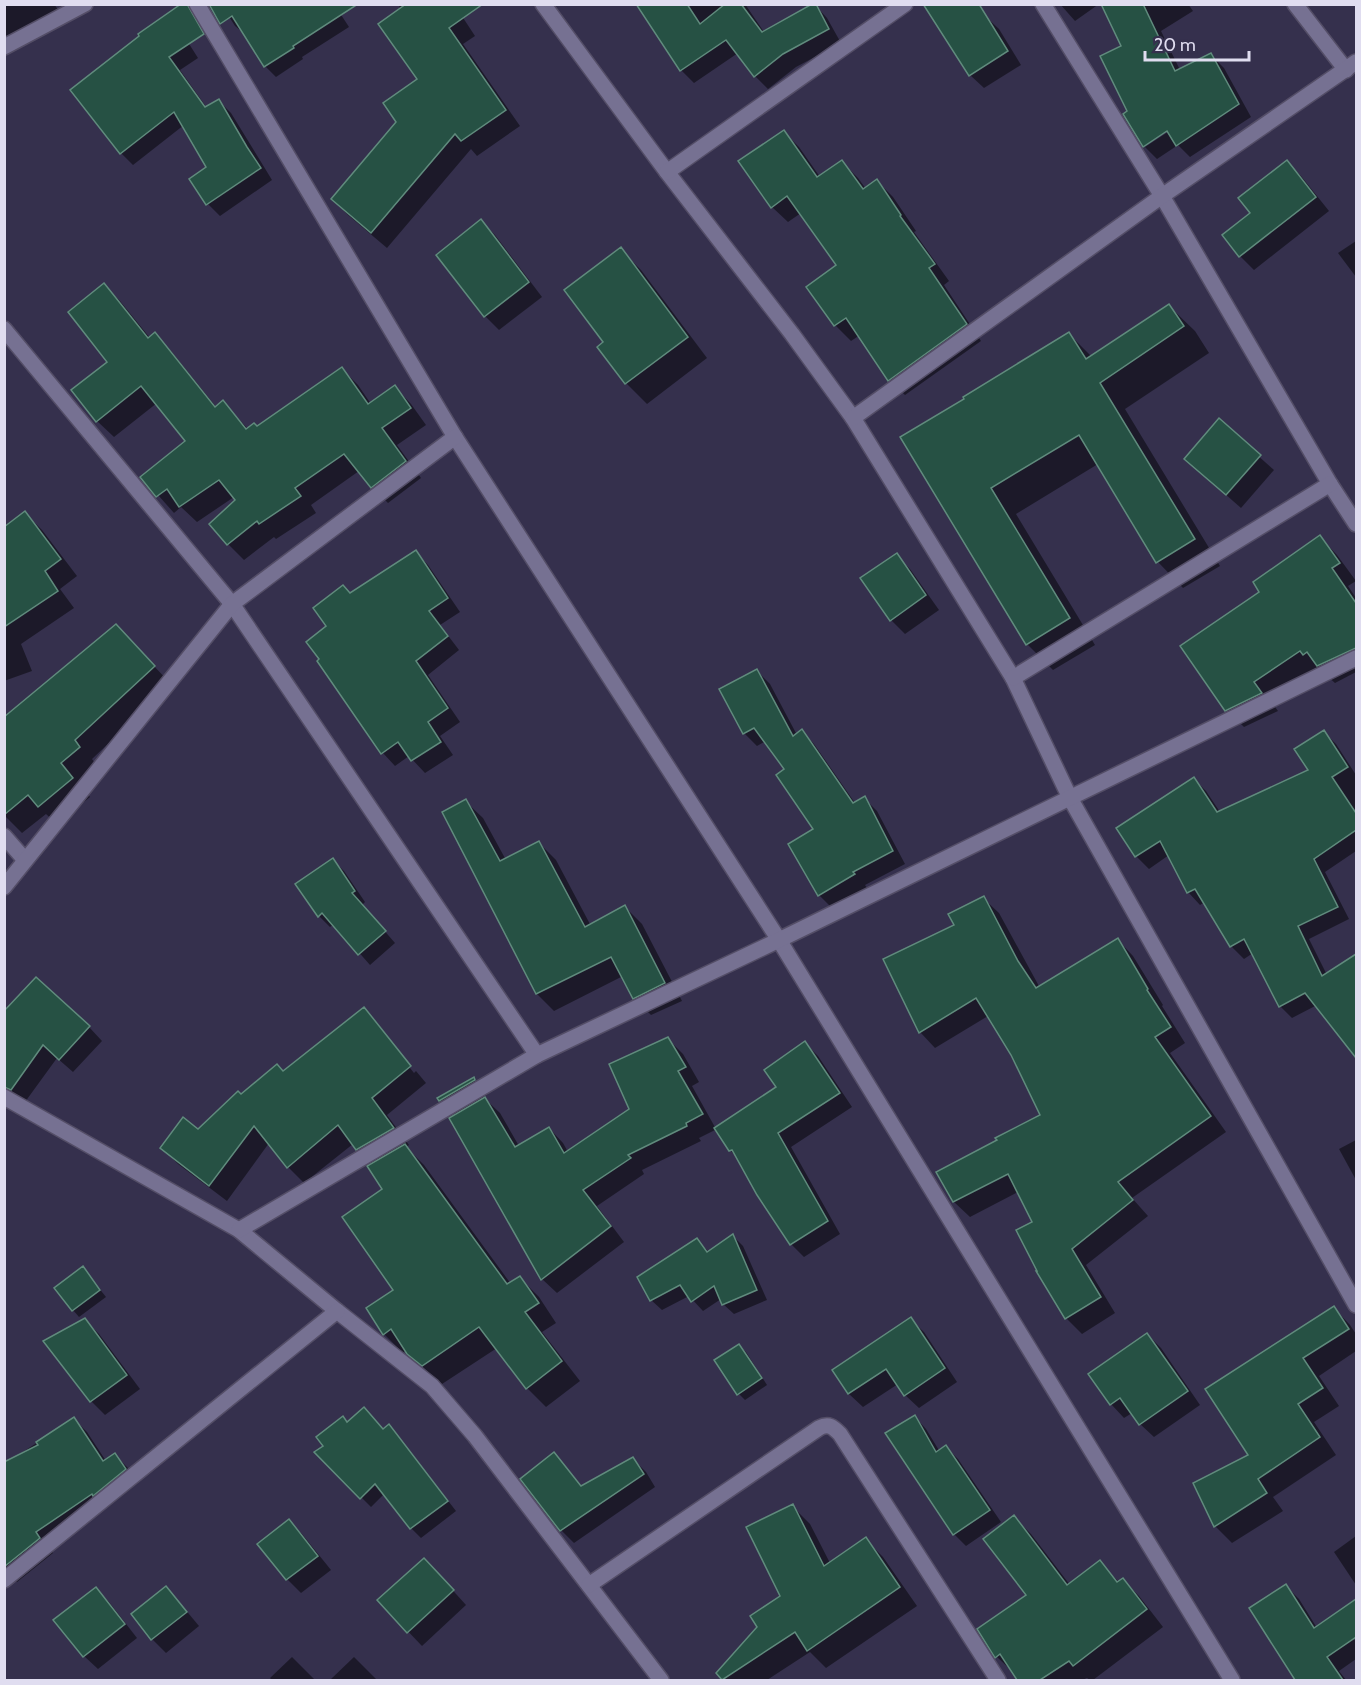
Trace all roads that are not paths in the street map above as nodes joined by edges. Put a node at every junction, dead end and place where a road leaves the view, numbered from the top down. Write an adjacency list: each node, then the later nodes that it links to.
1 (85, 4): 7 (street)
2 (197, 4): 13 (street)
3 (543, 4): 9 (street)
4 (905, 4): 9 (street)
5 (1043, 4): 10 (street)
6 (1295, 4): 8 (street)
7 (4, 47)
8 (1351, 66): 10 (street)
9 (667, 172): 12 (street)
10 (1162, 196): 12 (street); 14 (street)
11 (4, 329): 16 (street)
12 (853, 418): 18 (street)
13 (455, 437): 16 (street); 23 (street)
14 (1330, 484): 15 (street); 18 (street)
15 (1356, 524)
16 (232, 604): 21 (street); 24 (street)
17 (1356, 658): 19 (street)
18 (1013, 678): 19 (street)
19 (1070, 798): 23 (street); 27 (street)
20 (4, 836): 21 (street)
21 (25, 860): 22 (street)
22 (4, 887)
23 (779, 940): 24 (street); 33 (street)
24 (537, 1054): 26 (street)
25 (4, 1097): 26 (street)
26 (239, 1230): 28 (street)
27 (1356, 1305)
28 (337, 1311): 29 (street); 30 (street)
29 (4, 1580)
30 (590, 1585): 31 (street); 32 (street)
31 (661, 1680)
32 (998, 1680)
33 (1232, 1680)

